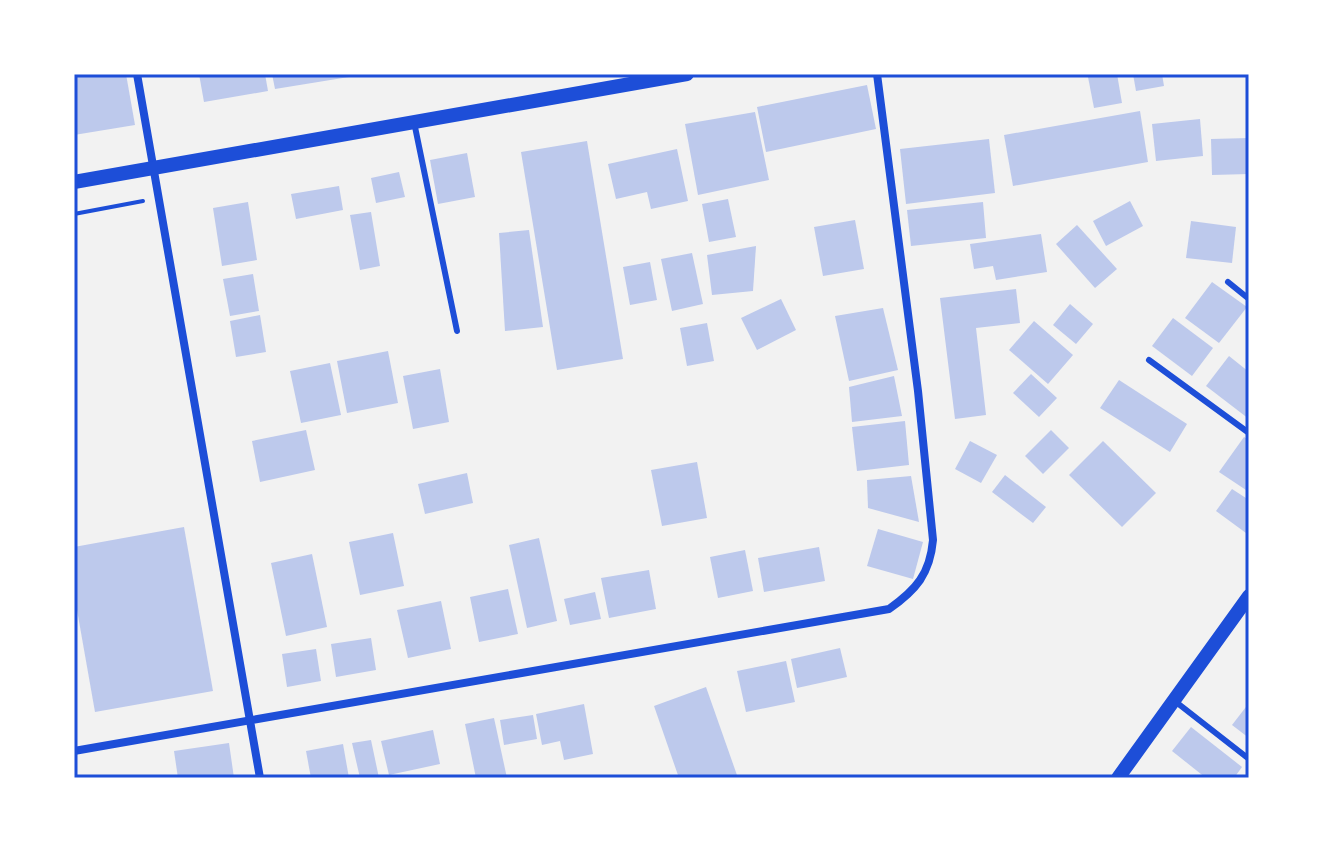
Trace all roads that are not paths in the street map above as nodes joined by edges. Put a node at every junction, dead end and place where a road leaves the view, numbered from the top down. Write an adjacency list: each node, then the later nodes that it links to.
1 (137, 74): 6 (street)
2 (687, 74): 4 (street)
3 (877, 74): 15 (street)
4 (664, 76): 5 (street)
5 (414, 122): 6 (street); 10 (lane)
6 (152, 168): 7 (street); 15 (street)
7 (74, 182)
8 (1228, 282): 9 (lane)
9 (1249, 299)
10 (457, 331)
11 (1149, 360): 12 (lane)
12 (1249, 433)
13 (1249, 596): 14 (street)
14 (1174, 701): 17 (lane); 19 (street)
15 (251, 722): 16 (street); 18 (street)
16 (74, 751)
17 (1249, 759)
18 (260, 778)
19 (1118, 778)

